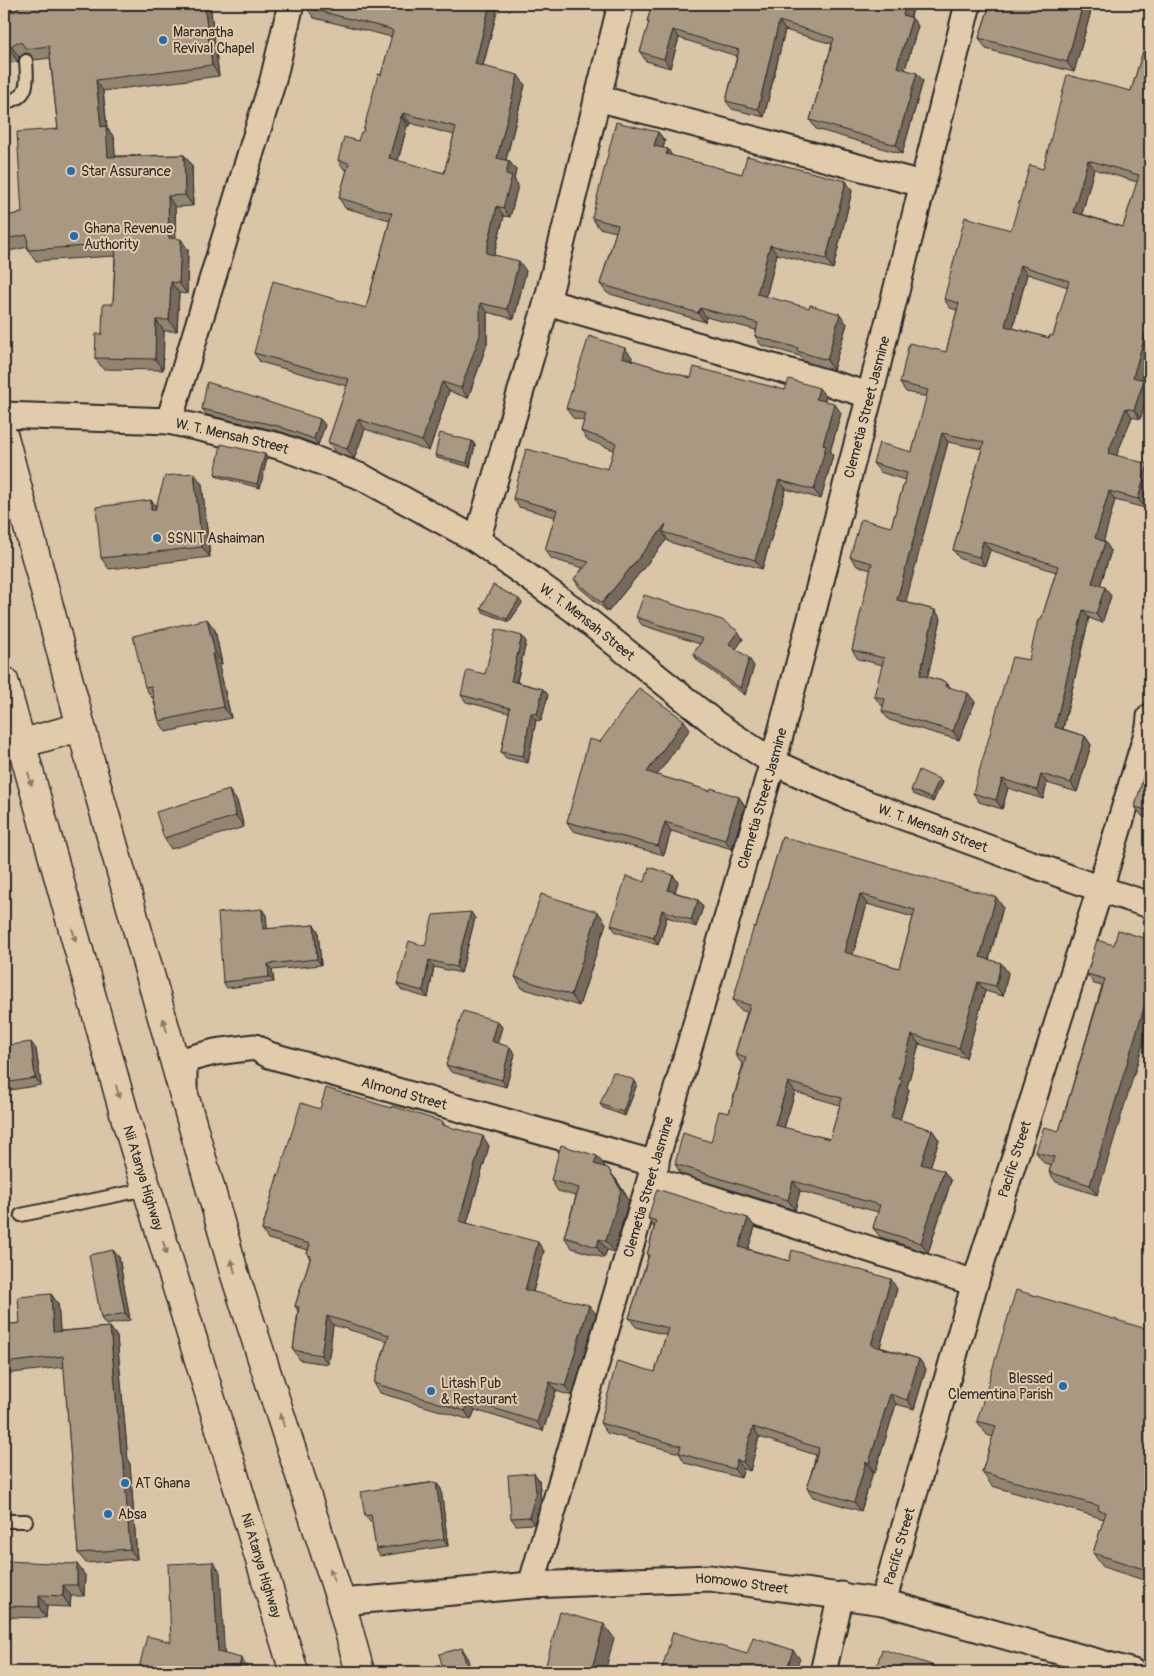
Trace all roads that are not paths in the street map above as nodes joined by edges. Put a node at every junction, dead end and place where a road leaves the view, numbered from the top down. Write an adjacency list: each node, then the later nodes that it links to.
1 (291, 4): 11 (street)
2 (621, 4): 5 (street)
3 (968, 4): 7 (street, Clemetia Street Jasmine)
4 (26, 61): 6 (lane)
5 (598, 98): 7 (street); 8 (street)
6 (4, 102)
7 (922, 184): 9 (street, Clemetia Street Jasmine)
8 (547, 302): 9 (street); 13 (street)
9 (870, 395): 18 (street, Clemetia Street Jasmine)
10 (4, 415): 11 (street, W. T. Mensah Street)
11 (170, 421): 13 (street, W. T. Mensah Street)
12 (4, 437): 16 (main road)
13 (477, 540): 18 (street, W. T. Mensah Street)
14 (4, 681): 17 (main road, Nii Atanya Highway)
15 (1150, 717): 19 (street, Pacific Street)
16 (80, 727): 17 (main road); 21 (main road, one-way to 16)
17 (20, 744): 23 (main road, Nii Atanya Highway, one-way to 23)
18 (773, 762): 19 (street, W. T. Mensah Street); 22 (street, Clemetia Street Jasmine)
19 (1100, 889): 20 (street, W. T. Mensah Street); 25 (street, Pacific Street)
20 (1150, 905)
21 (184, 1093): 22 (street, Almond Street); 30 (main road, one-way to 21)
22 (654, 1171): 25 (street); 28 (street, Clemetia Street Jasmine)
23 (147, 1189): 24 (lane); 32 (main road, Nii Atanya Highway, one-way to 32)
24 (22, 1215)
25 (975, 1283): 31 (street, Pacific Street)
26 (4, 1521): 27 (lane)
27 (26, 1521)
28 (531, 1585): 29 (street, Homowo Street); 30 (street, Homowo Street)
29 (841, 1595): 31 (street, Homowo Street); 34 (street)
30 (341, 1602): 33 (main road)
31 (883, 1602): 35 (street, Homowo Street)
32 (294, 1672)
33 (360, 1672)
34 (822, 1672)
35 (1132, 1672)

